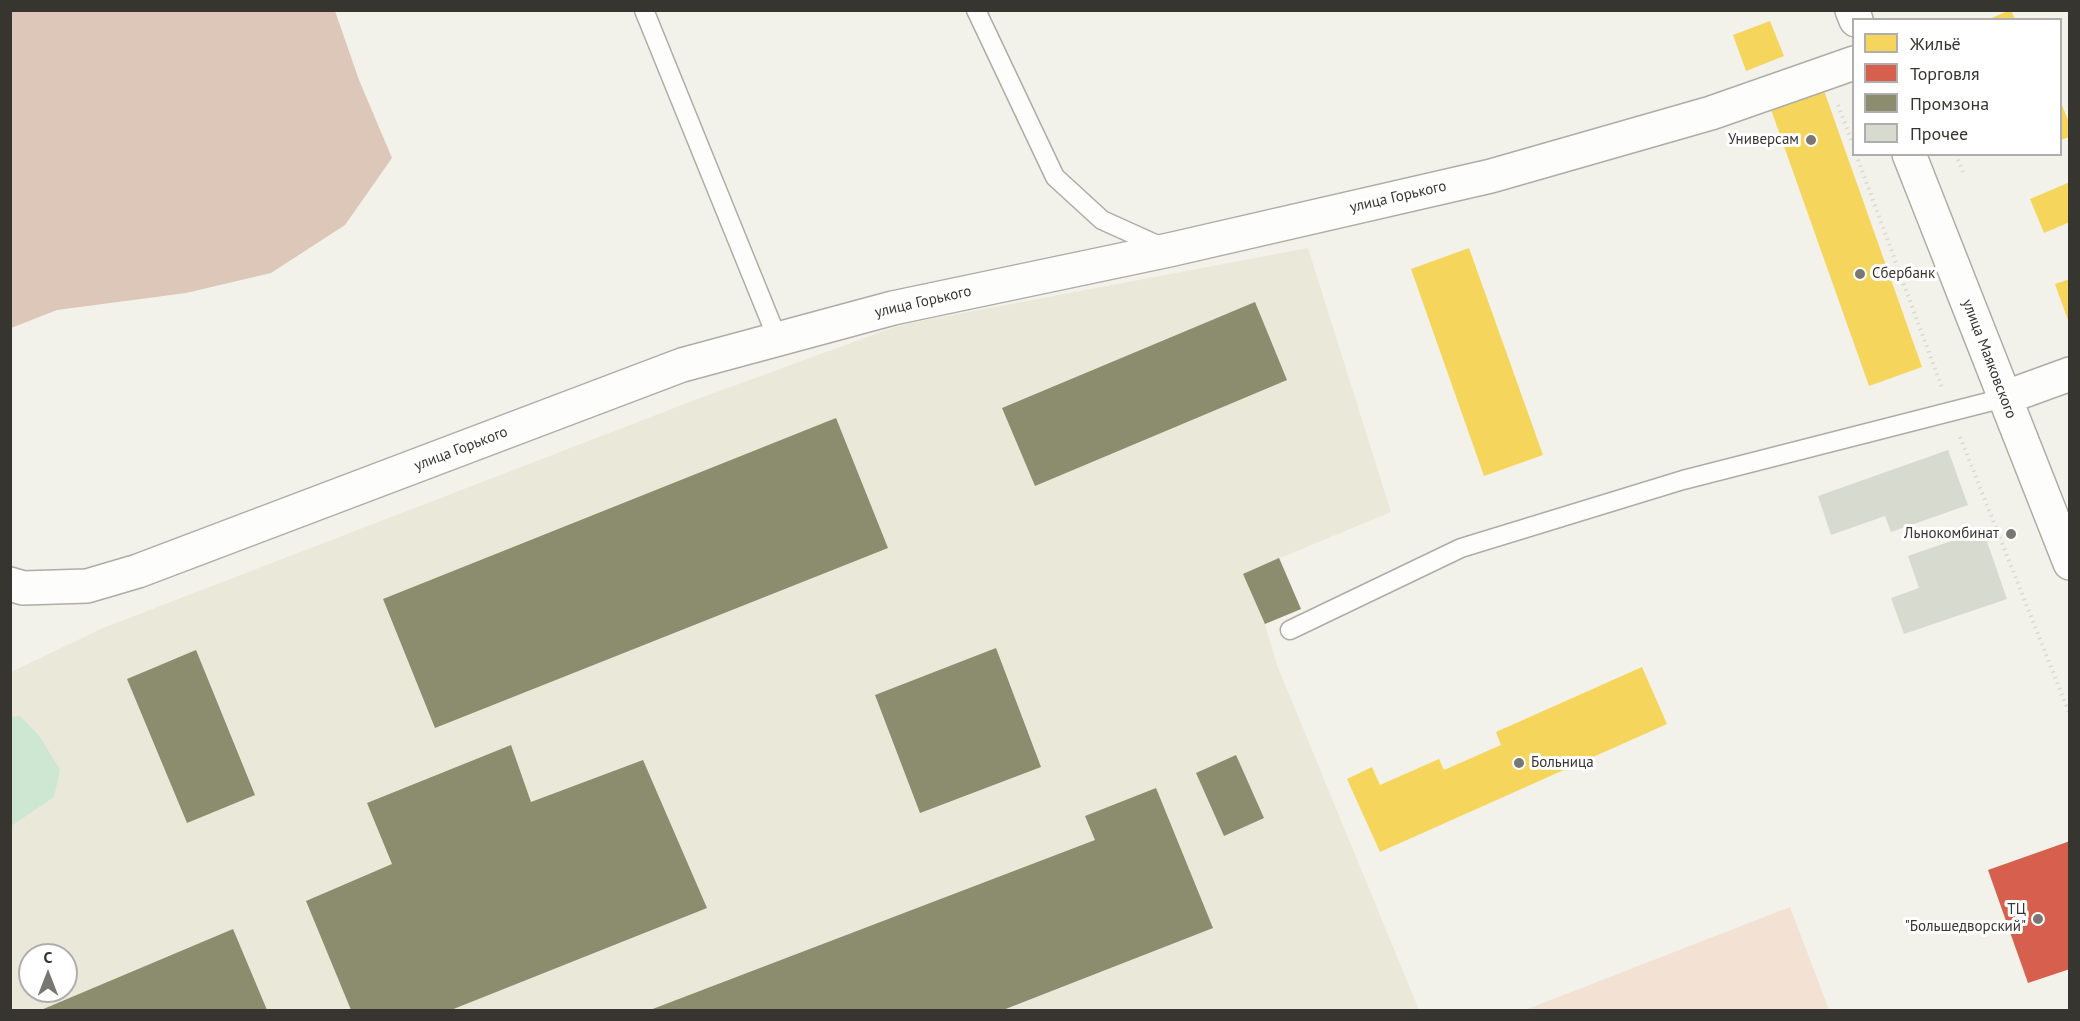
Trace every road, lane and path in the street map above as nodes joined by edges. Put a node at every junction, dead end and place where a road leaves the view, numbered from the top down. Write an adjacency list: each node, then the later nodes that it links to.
1 (644, 10): 10 (lane)
2 (976, 10): 9 (lane)
3 (1840, 68): 4 (path); 9 (street, улица Горького)
4 (1852, 136)
5 (1857, 156): 13 (path)
6 (1910, 156): 12 (street, улица Маяковского)
7 (1957, 156): 8 (path)
8 (1963, 172)
9 (1169, 250): 10 (street, улица Горького)
10 (778, 340): 15 (street, улица Горького)
11 (2070, 374): 12 (street)
12 (2004, 398): 13 (lane); 14 (street, улица Маяковского)
13 (1950, 412): 16 (lane); 17 (path)
14 (2070, 563)
15 (10, 584)
16 (1290, 630)
17 (2070, 715)

